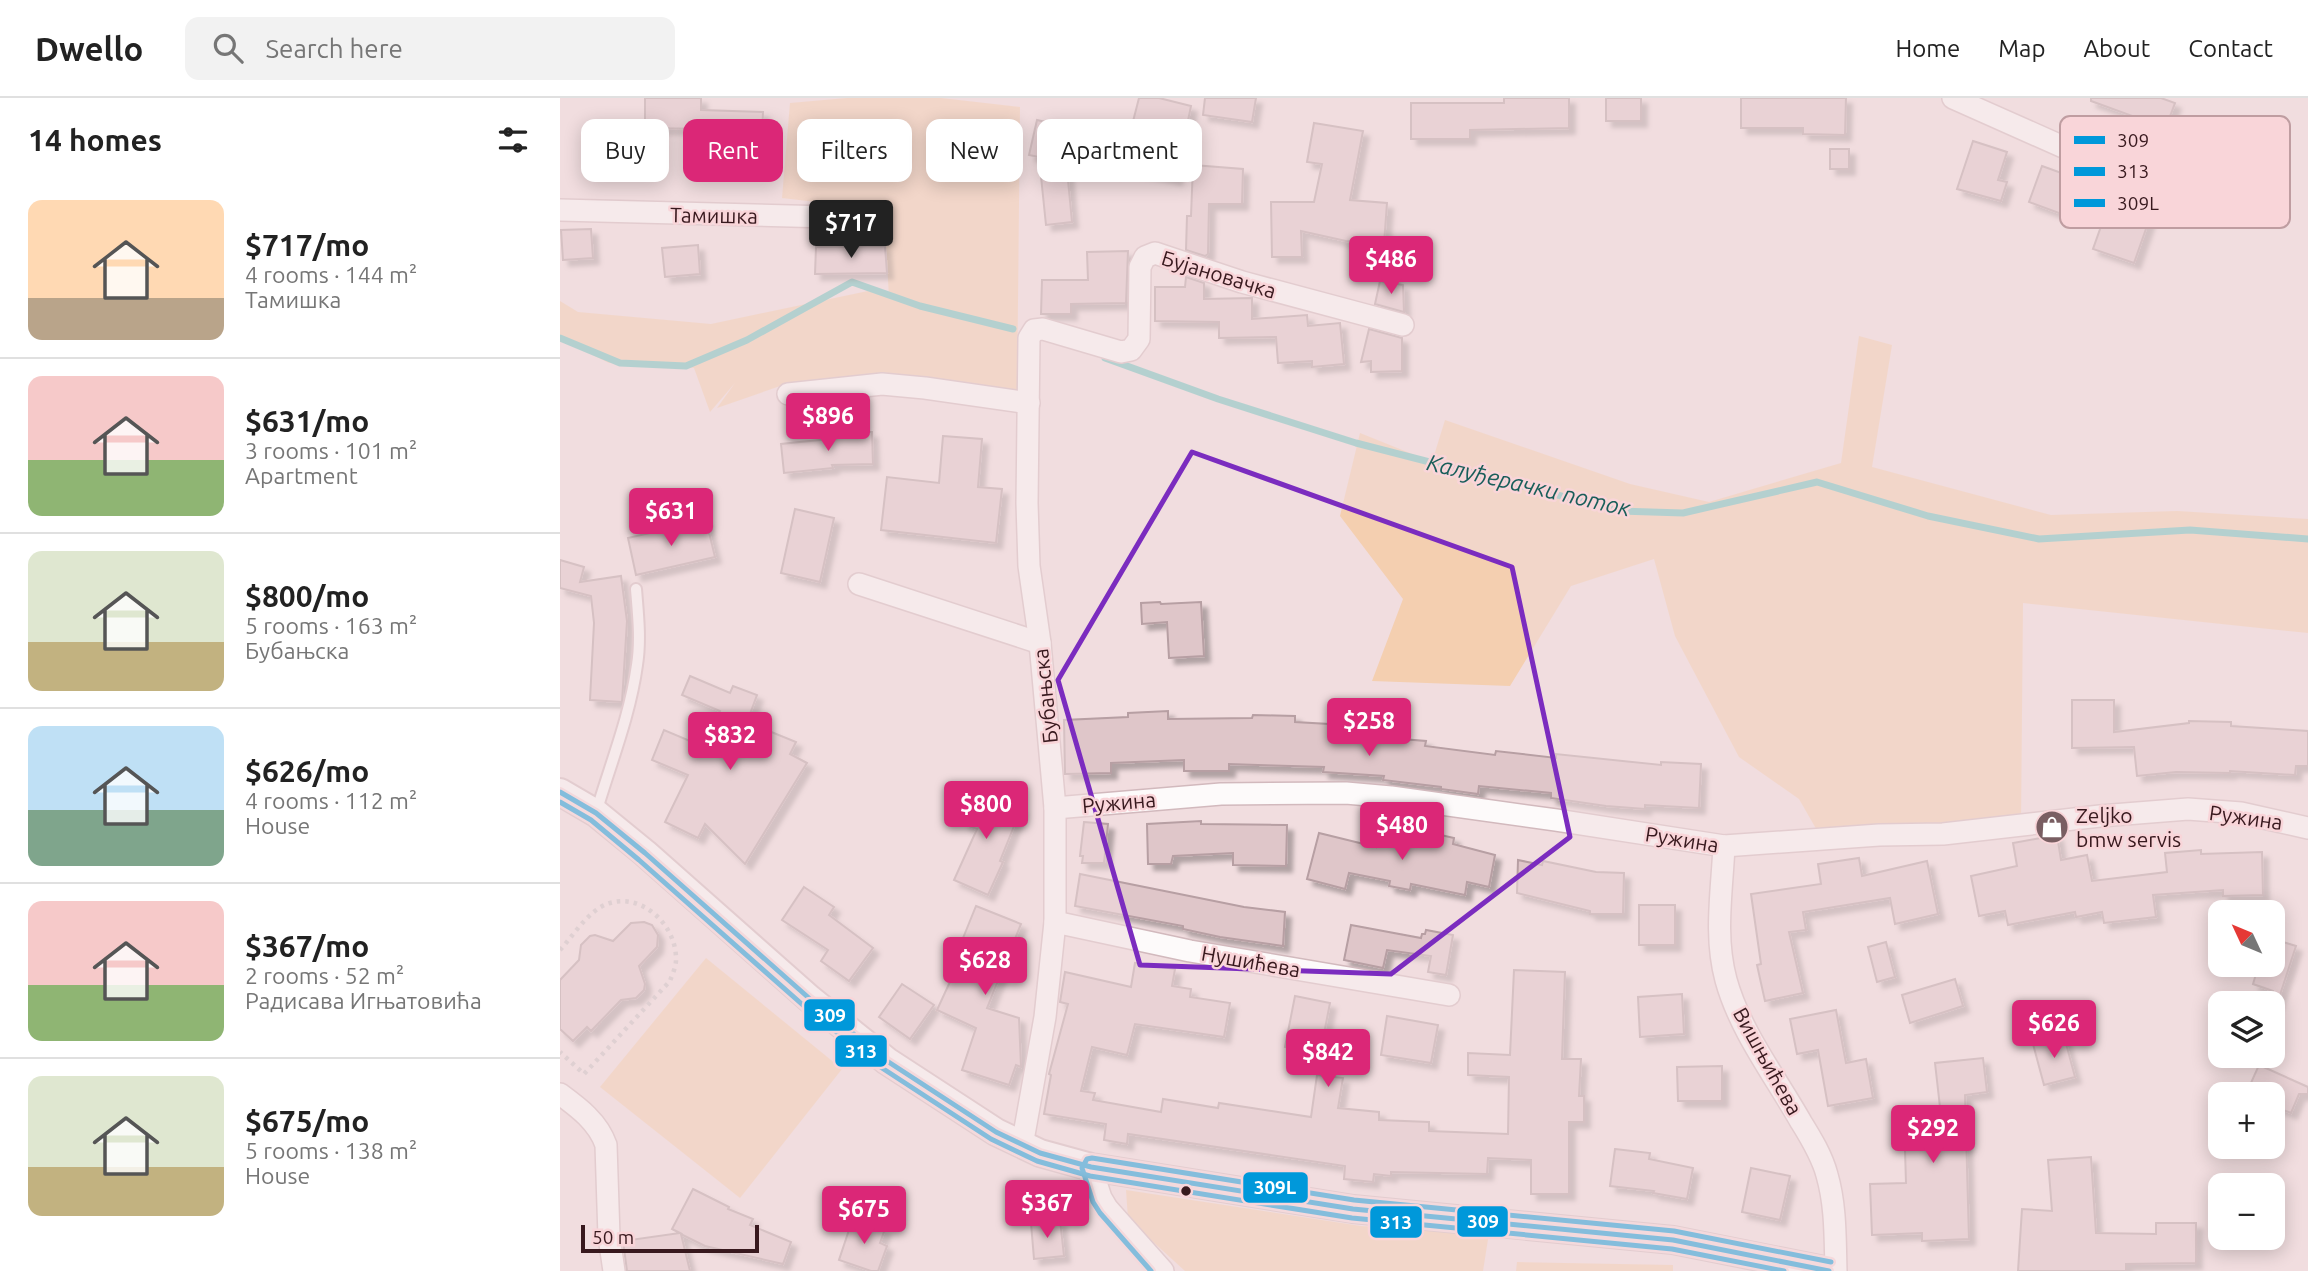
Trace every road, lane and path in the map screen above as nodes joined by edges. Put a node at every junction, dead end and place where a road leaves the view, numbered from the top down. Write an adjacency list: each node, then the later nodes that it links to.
1 (1954, 98): 2 (street)
2 (2060, 146)
3 (560, 210): 4 (street, Тамишка)
4 (868, 218)
5 (1403, 325): 6 (street, Бујановачка)
6 (1034, 330): 8 (street, Бубањска)
7 (788, 394): 8 (street)
8 (1029, 403): 11 (street, Бубањска)
9 (859, 584): 11 (street)
10 (636, 589): 14 (lane)
11 (1040, 643): 13 (street, Бубањска)
12 (560, 792): 14 (street)
13 (1055, 808): 16 (street, Ружина); 17 (street, Бубањска)
14 (596, 813): 22 (street)
15 (2308, 828): 16 (street, Ружина)
16 (1724, 846): 27 (street, Вишњићева)
17 (1055, 922): 19 (street, Нушићева); 22 (street, Бубањска)
18 (560, 950): 20 (path)
19 (1448, 995)
20 (560, 1052)
21 (560, 1094): 24 (street)
22 (1022, 1146): 23 (street)
23 (1091, 1167): 25 (street); 26 (street)
24 (614, 1271)
25 (1163, 1271)
26 (1829, 1271)
27 (1836, 1271)

